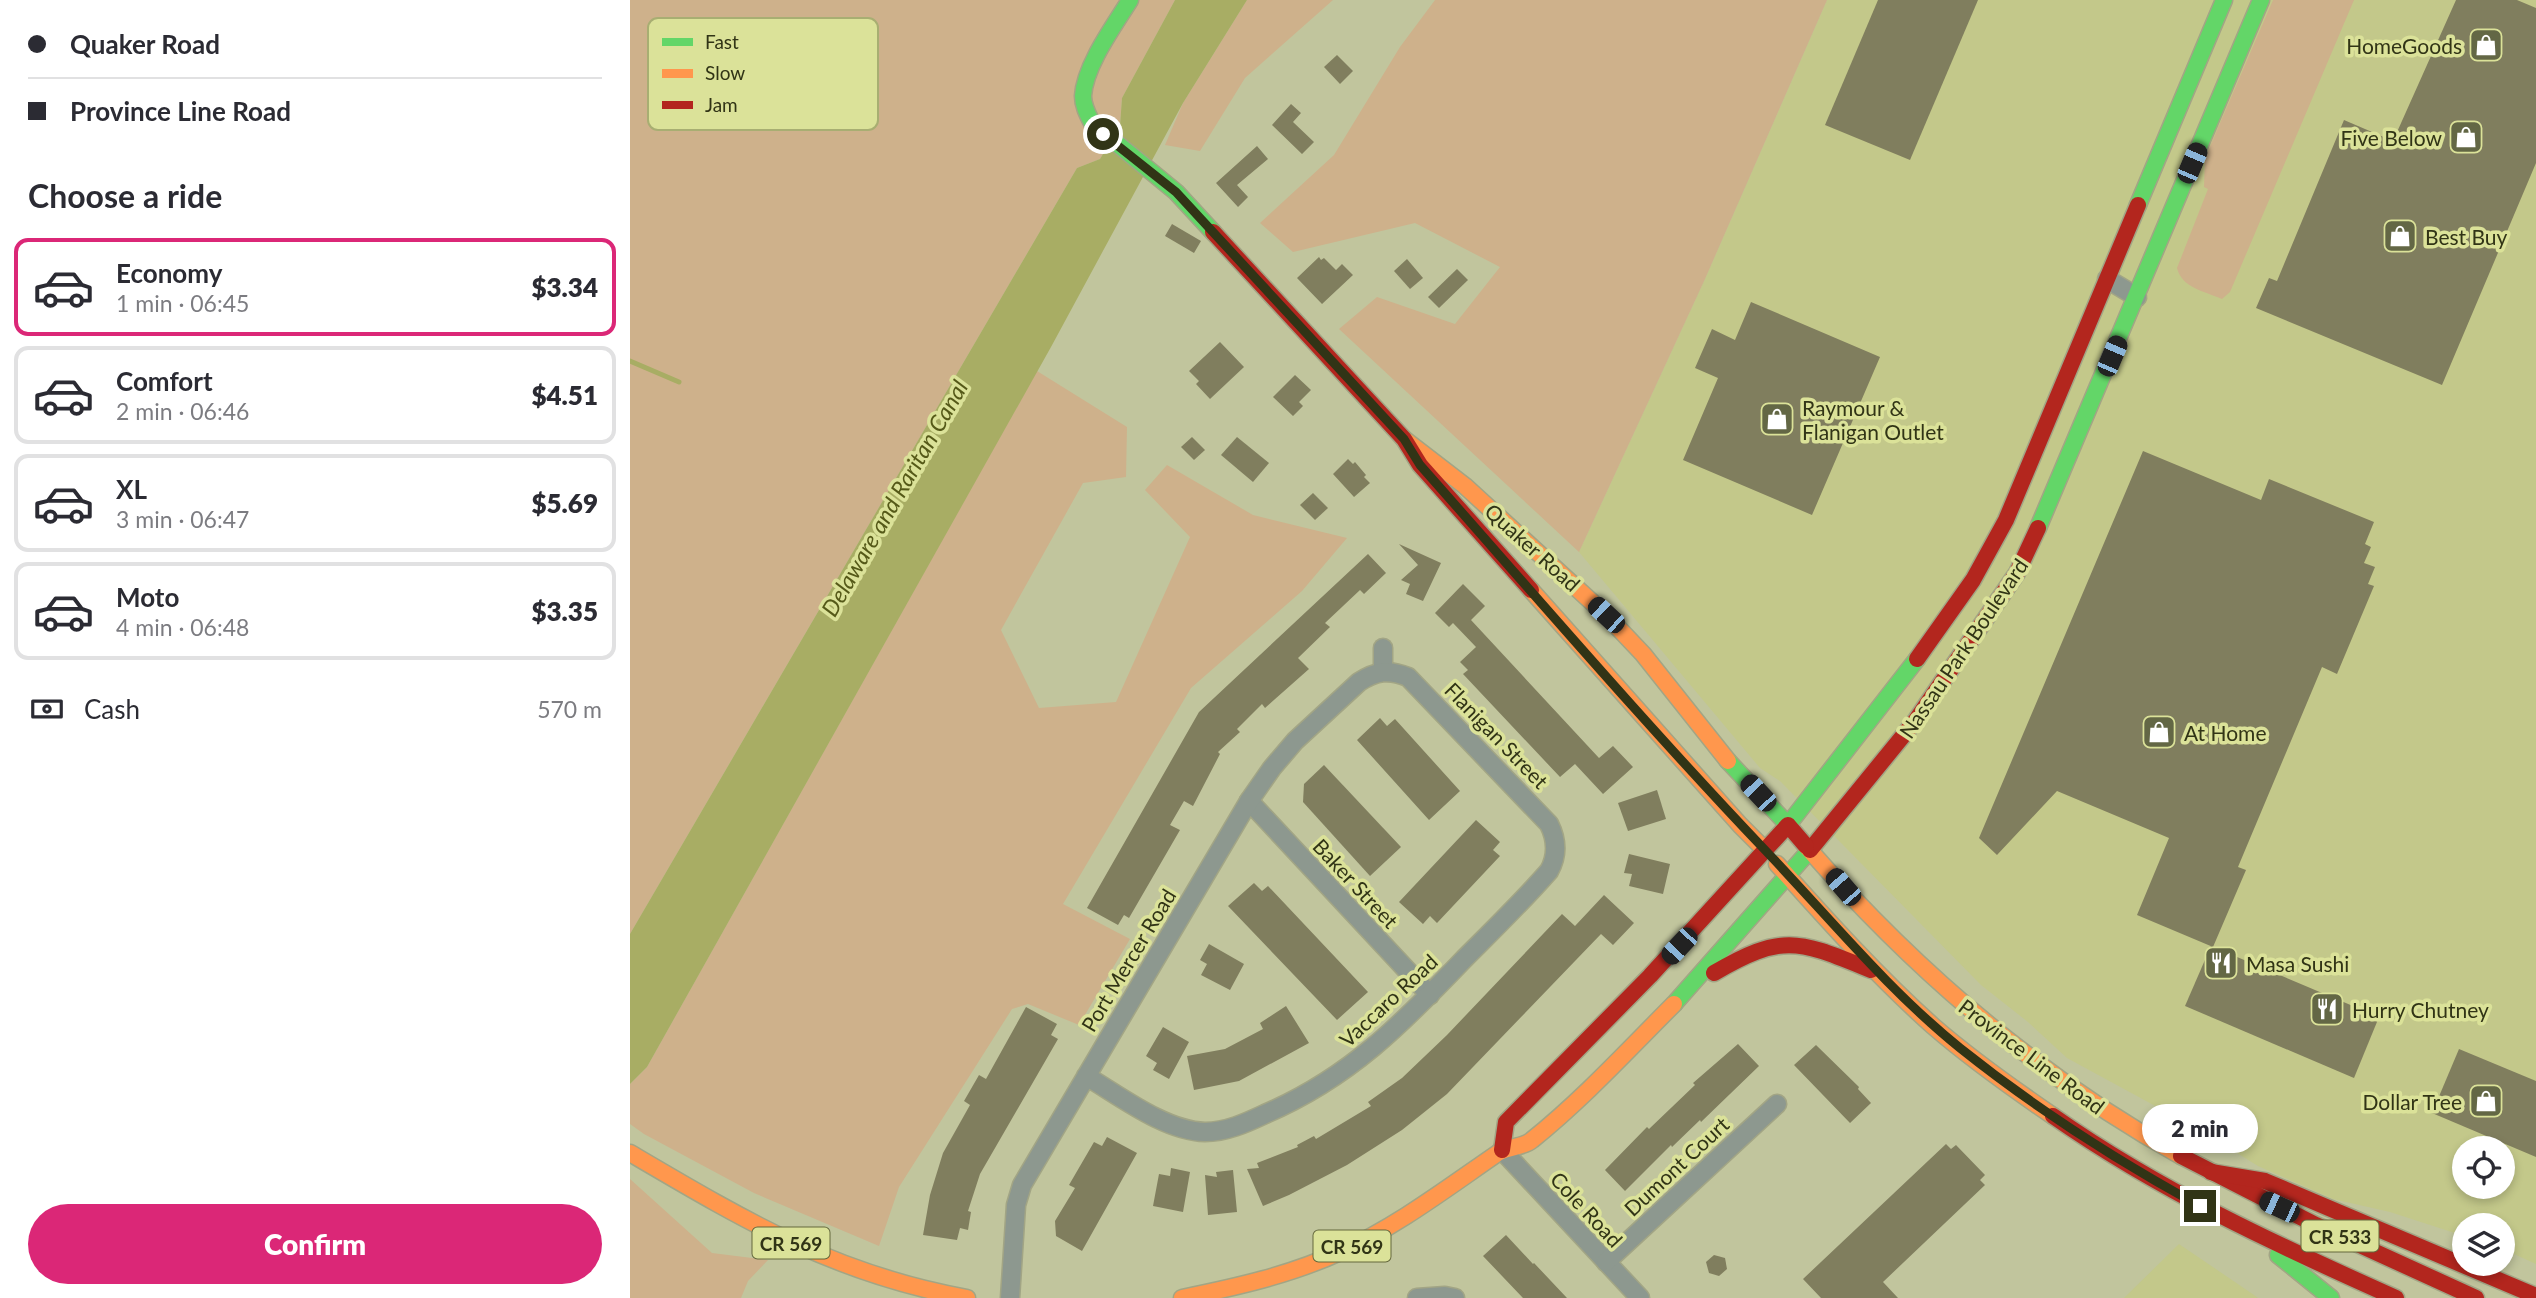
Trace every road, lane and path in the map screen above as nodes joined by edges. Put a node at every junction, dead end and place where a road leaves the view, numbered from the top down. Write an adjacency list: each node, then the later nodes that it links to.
1 (1130, 0): 6 (main road, Quaker Road / CR 533)
2 (2224, 0): 4 (main road, Nassau Park Boulevard)
3 (2260, 0): 5 (main road, Nassau Park Boulevard)
4 (2108, 279): 5 (street); 10 (main road, Nassau Park Boulevard)
5 (2137, 297): 11 (main road, Nassau Park Boulevard)
6 (1404, 439): 10 (main road, Quaker Road); 12 (main road, Quaker Road / CR 533)
7 (1383, 648): 8 (street)
8 (1383, 671): 9 (street, Port Mercer Road); 13 (street, Flanigan Street)
9 (1249, 802): 17 (street, Baker Street); 18 (street, Port Mercer Road)
10 (1788, 825): 11 (main road, CR 533); 12 (main road)
11 (1811, 850): 14 (main road, CR 569); 22 (main road, Province Line Road / CR 533)
12 (1766, 851): 14 (main road, CR 533); 20 (main road)
13 (1545, 876): 17 (street, Vaccaro Road)
14 (1788, 876): 15 (main road, Province Line Road / CR 533); 16 (main road, CR 569)
15 (1877, 972): 16 (main road); 23 (main road, Province Line Road / CR 533)
16 (1688, 989): 20 (main road, CR 569)
17 (1430, 995): 18 (street, Vaccaro Road)
18 (1086, 1076): 28 (street, Port Mercer Road)
19 (1777, 1104): 24 (street, Dumont Court)
20 (1502, 1150): 24 (street, Cole Road); 29 (main road, CR 569)
21 (630, 1153): 27 (main road, CR 569)
22 (2211, 1172): 25 (main road); 26 (main road, Province Line Road / CR 533)
23 (2255, 1235): 33 (main road); 34 (main road, Province Line Road / CR 533)
24 (1606, 1262): 32 (street, Cole Road)
25 (2536, 1296)
26 (2472, 1297)
27 (967, 1298)
28 (1010, 1298)
29 (1182, 1298)
30 (1417, 1298): 31 (street)
31 (1455, 1298)
32 (1640, 1298)
33 (2331, 1298)
34 (2396, 1298)

